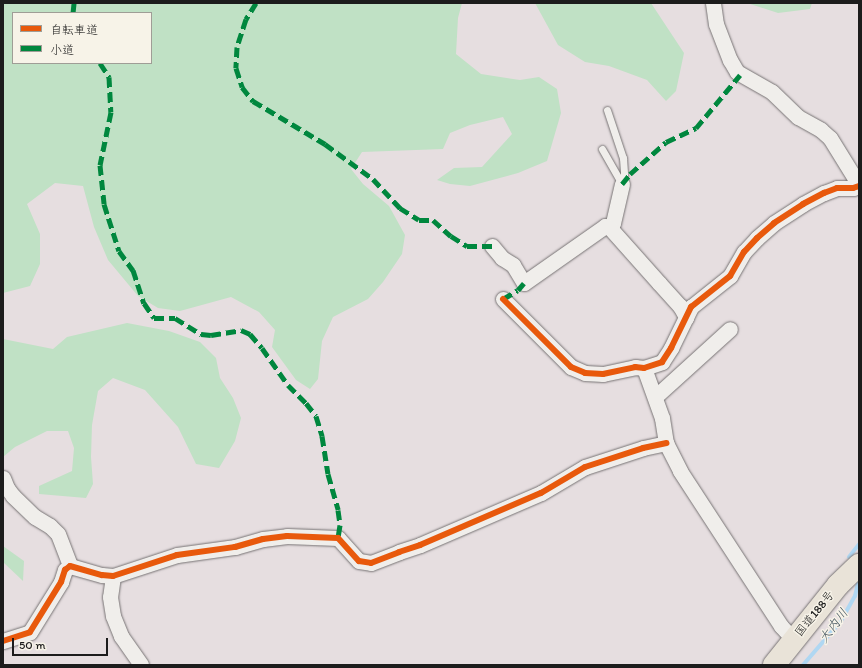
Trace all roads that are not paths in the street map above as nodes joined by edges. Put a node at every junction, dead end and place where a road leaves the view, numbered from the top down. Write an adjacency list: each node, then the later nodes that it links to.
1 (713, 3): 5 (street)
2 (606, 110): 4 (lane)
3 (602, 149): 4 (lane)
4 (622, 184): 6 (street)
5 (859, 185): 9 (street)
6 (610, 228): 7 (street); 9 (street)
7 (492, 246)
8 (503, 300): 11 (street)
9 (686, 317): 11 (street)
10 (730, 329): 12 (street)
11 (644, 368): 12 (street)
12 (655, 397): 13 (street)
13 (666, 442): 17 (street); 18 (street)
14 (3, 478): 16 (street)
15 (859, 565): 18 (highway, 国道188号)
16 (70, 566): 17 (street); 19 (street)
17 (113, 576): 20 (street)
18 (794, 640): 21 (highway, 国道188号)
19 (3, 641)
20 (141, 665)
21 (774, 665)

